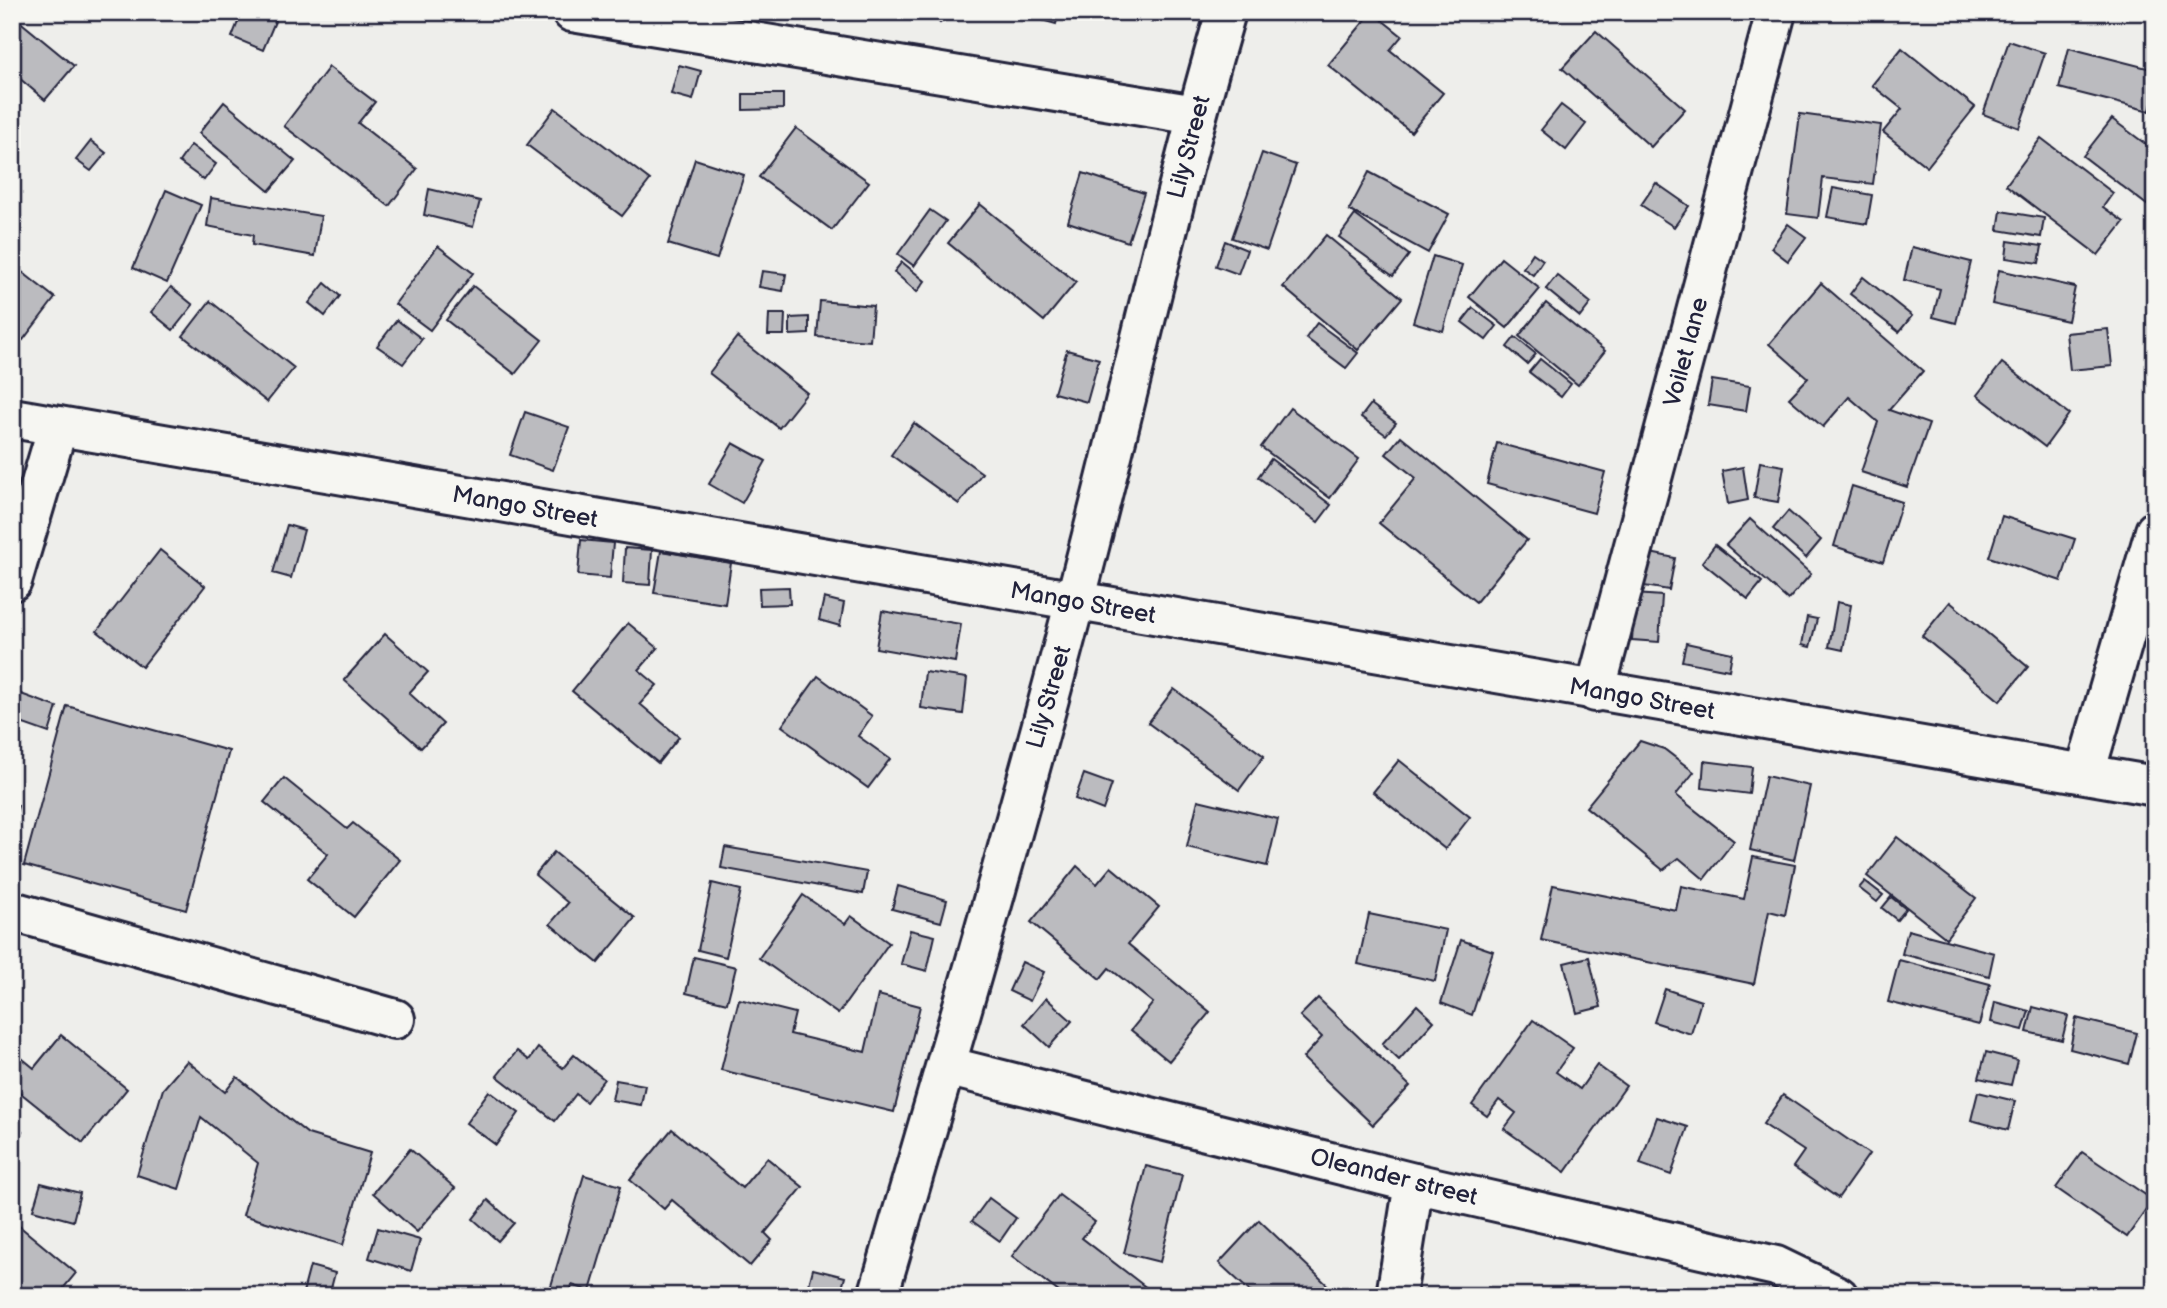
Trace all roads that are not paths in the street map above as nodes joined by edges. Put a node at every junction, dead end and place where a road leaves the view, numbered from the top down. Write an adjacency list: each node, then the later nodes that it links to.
1 (572, 12): 4 (street)
2 (1226, 12): 5 (street, Lily Street)
3 (1776, 12): 11 (street, Voilet lane)
4 (723, 25): 5 (street)
5 (1196, 115): 10 (street, Lily Street)
6 (12, 418): 7 (street, Mango Street)
7 (58, 426): 9 (street); 10 (street, Mango Street)
8 (2155, 531): 12 (street)
9 (12, 582)
10 (1075, 601): 11 (street, Mango Street); 16 (street, Lily Street)
11 (1595, 692): 12 (street, Mango Street)
12 (2085, 773): 13 (street, Mango Street)
13 (2155, 786)
14 (12, 911): 15 (street)
15 (395, 1019)
16 (946, 1066): 17 (street, Oleander street); 18 (street, Lily Street)
17 (1415, 1183): 19 (street); 20 (street, Oleander street)
18 (878, 1296)
19 (1396, 1296)
20 (1838, 1296)

